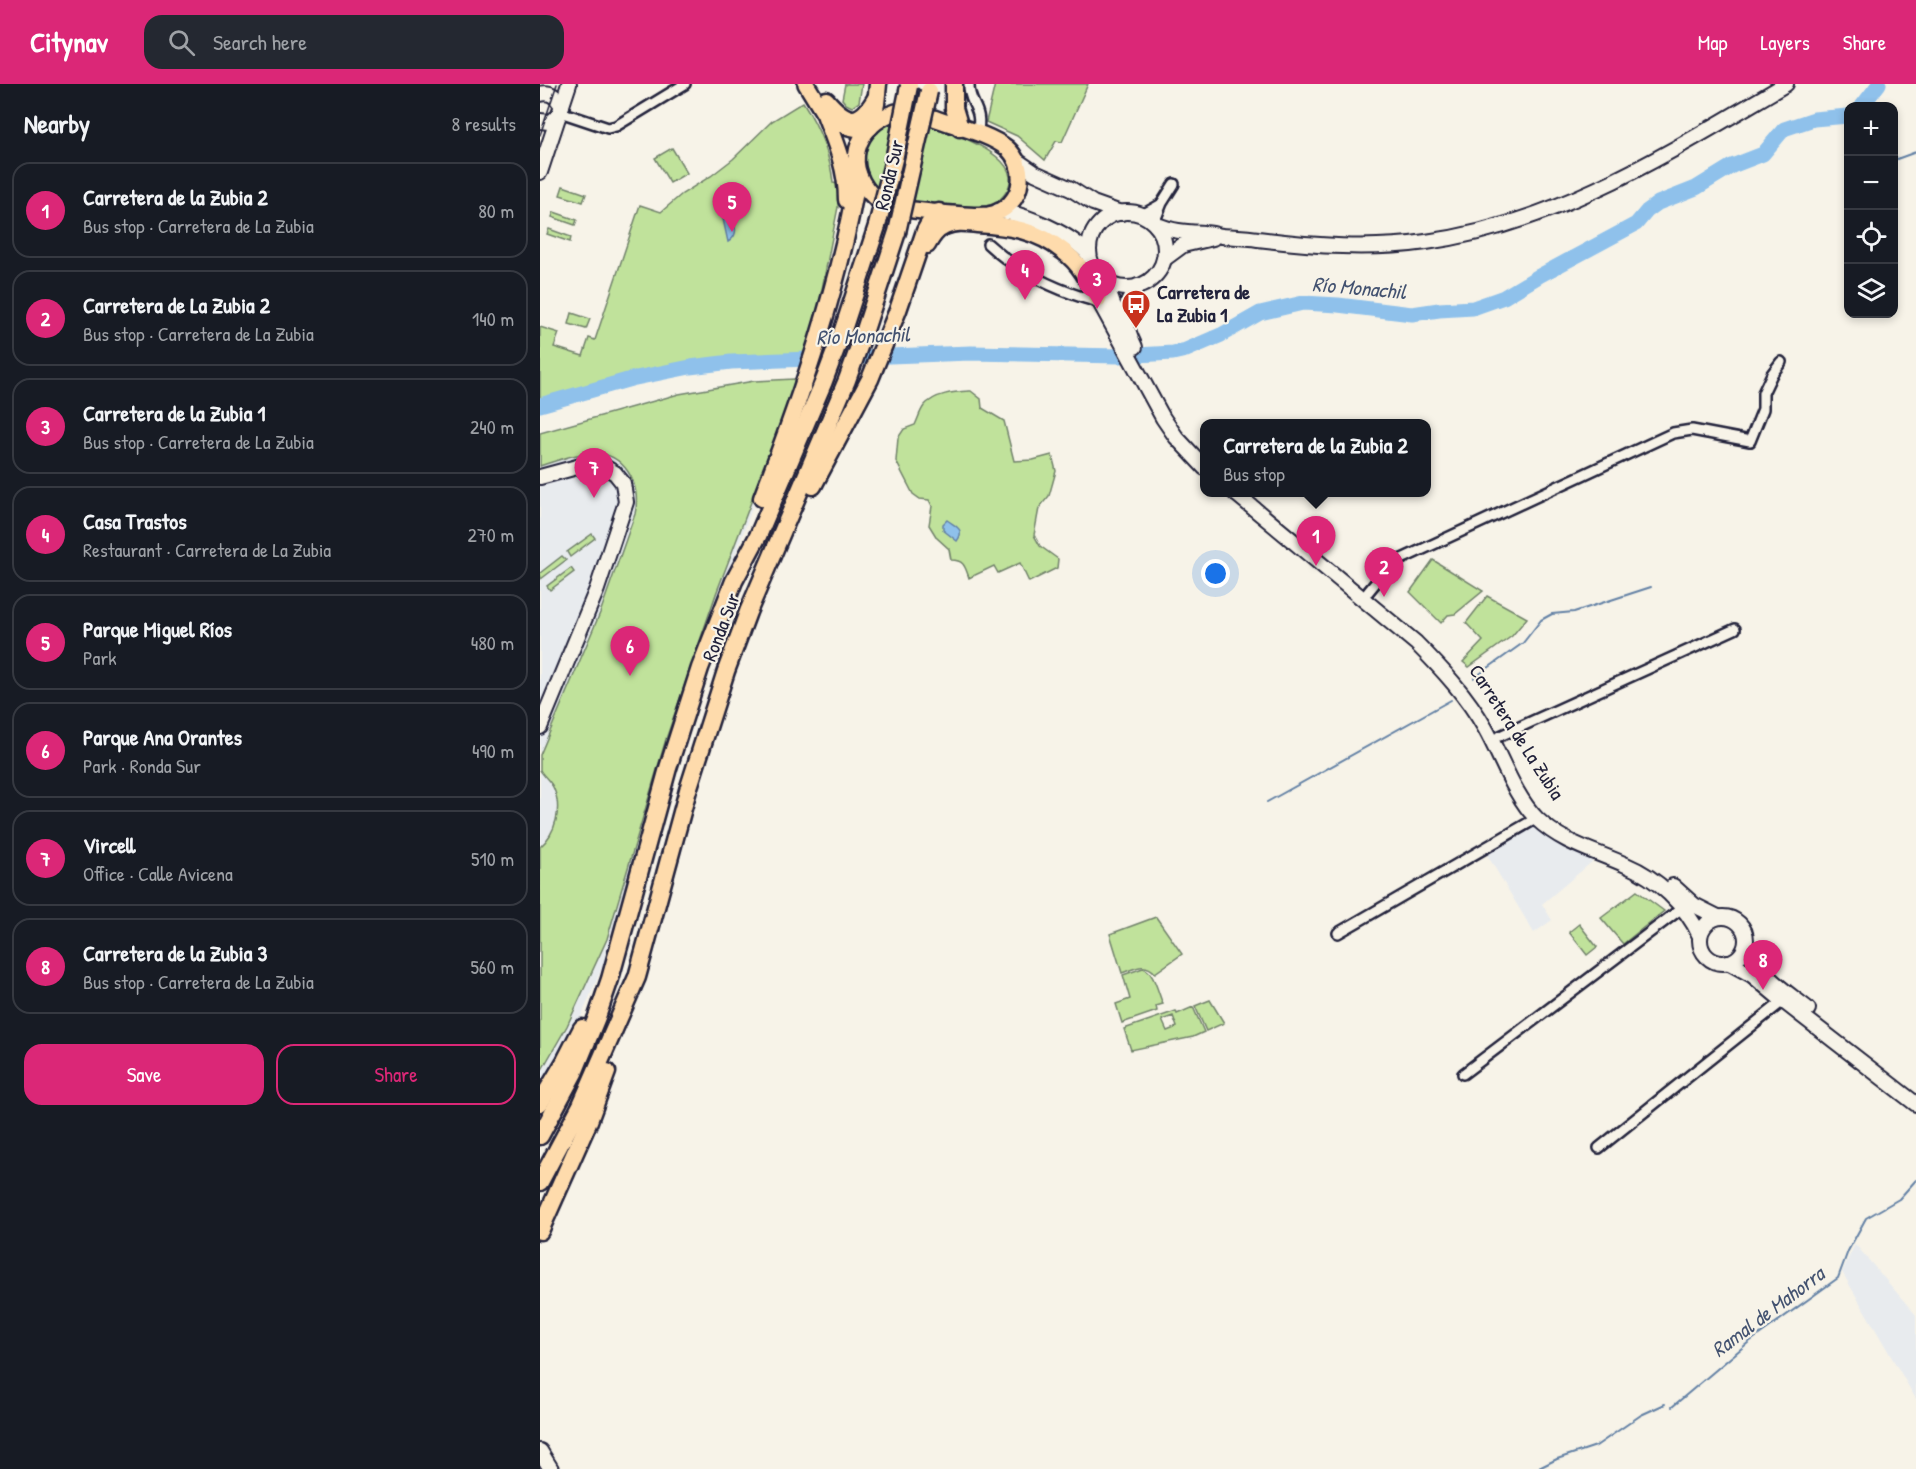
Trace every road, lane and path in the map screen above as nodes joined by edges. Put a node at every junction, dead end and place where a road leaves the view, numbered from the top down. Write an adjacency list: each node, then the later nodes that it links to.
1 (569, 84): 13 (street)
2 (685, 84): 13 (street)
3 (806, 84): 12 (main road)
4 (816, 84): 12 (main road)
5 (954, 84): 16 (highway)
6 (969, 84): 17 (street)
7 (1786, 84): 28 (street)
8 (909, 85): 46 (highway, Ronda Sur, bridge)
9 (930, 87): 45 (highway, Ronda Sur, bridge)
10 (877, 91): 12 (highway); 15 (highway)
11 (540, 94): 13 (street)
12 (826, 109): 15 (main road); 19 (main road); 29 (highway)
13 (560, 112): 14 (street); 20 (street)
14 (540, 121)
15 (868, 128): 16 (main road); 19 (main road)
16 (960, 128): 17 (main road)
17 (977, 134): 18 (main road)
18 (1016, 160): 23 (main road); 25 (street)
19 (857, 168): 24 (main road); 29 (highway)
20 (540, 172)
21 (1174, 184): 22 (street)
22 (1162, 203): 26 (street); 27 (street)
23 (999, 212): 24 (main road); 31 (street)
24 (939, 213): 33 (highway)
25 (1121, 213): 26 (street); 31 (street)
26 (1142, 215): 27 (street)
27 (1154, 224): 28 (street); 32 (street)
28 (1221, 236): 32 (street)
29 (845, 239): 46 (highway)
30 (988, 244): 36 (street)
31 (1089, 255): 34 (street)
32 (1164, 259): 35 (street)
33 (916, 261): 36 (highway); 45 (highway)
34 (1104, 280): 35 (street); 37 (street)
35 (1138, 286): 37 (street)
36 (1098, 299): 37 (street)
37 (1127, 344): 39 (street)
38 (1781, 362): 47 (street)
39 (1140, 365): 40 (street); 41 (street)
40 (1200, 451)
41 (1200, 463)
42 (540, 477): 49 (street)
43 (1240, 497): 51 (street, Carretera de La Zubia)
44 (1253, 497): 47 (street, Carretera de La Zubia)
45 (780, 540): 58 (highway, Ronda Sur)
46 (734, 581): 59 (highway, Ronda Sur)
47 (1368, 592): 50 (street, Carretera de La Zubia)
48 (1735, 629): 50 (street)
49 (540, 727)
50 (1500, 736): 53 (street, Carretera de La Zubia)
51 (1537, 818): 52 (street, Carretera de La Zubia); 54 (street)
52 (1682, 908): 55 (street, Carretera de La Zubia); 61 (street)
53 (1718, 917): 55 (street); 56 (street)
54 (1338, 933)
55 (1700, 936): 57 (street)
56 (1746, 943): 57 (street); 62 (street)
57 (1728, 962): 60 (street)
58 (637, 977): 67 (highway, Ronda Sur); 68 (highway)
59 (610, 979): 63 (highway); 65 (highway, Ronda Sur)
60 (1783, 1001): 64 (street); 66 (street)
61 (1463, 1074)
62 (1916, 1094)
63 (540, 1103)
64 (1916, 1104)
65 (540, 1136)
66 (1599, 1148)
67 (540, 1182)
68 (540, 1231)
69 (540, 1452): 70 (street)
70 (551, 1469)

